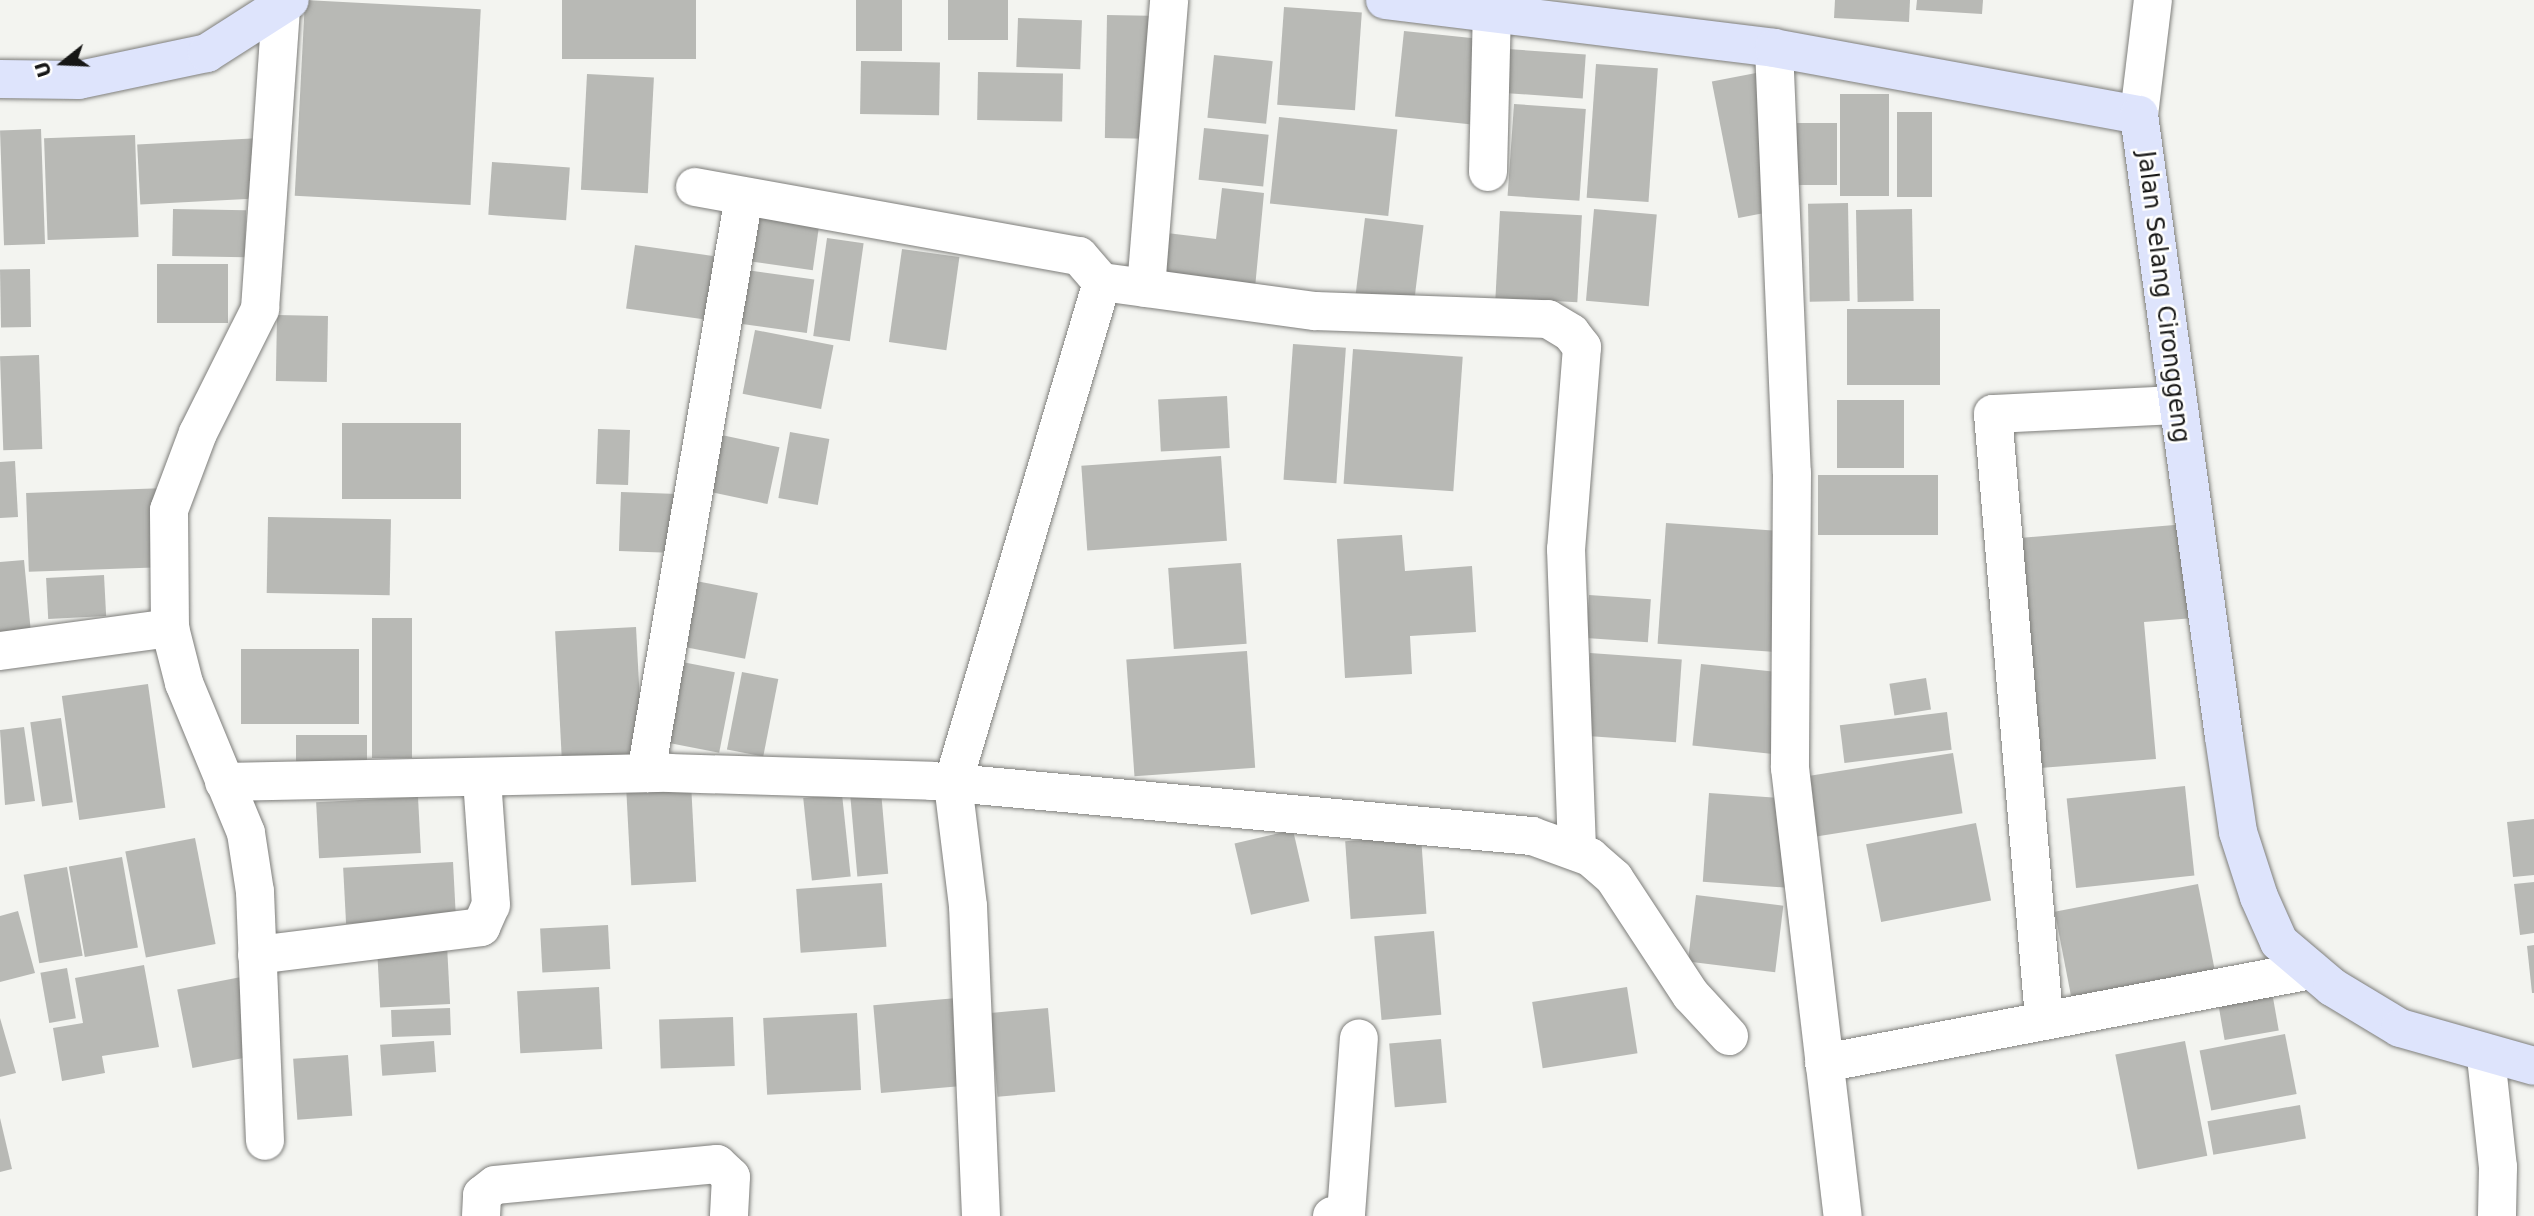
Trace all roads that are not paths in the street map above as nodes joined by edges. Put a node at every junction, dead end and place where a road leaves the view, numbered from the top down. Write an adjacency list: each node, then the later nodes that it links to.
1 (1169, 0): 13 (street)
2 (1385, 0): 5 (street)
3 (2153, 0): 8 (street)
4 (286, 4): 7 (street); 15 (street)
5 (1492, 13): 6 (street); 9 (street)
6 (1774, 48): 8 (street); 28 (street)
7 (0, 79)
8 (2139, 114): 14 (street, Jalan Selang Cironggeng)
9 (1488, 172)
10 (695, 187): 11 (street)
11 (744, 196): 12 (street); 17 (street)
12 (1102, 282): 13 (street); 20 (street)
13 (1146, 288): 21 (street)
14 (2177, 405): 23 (street, Jalan Selang Cironggeng); 24 (street)
15 (170, 628): 16 (street); 19 (street)
16 (0, 651)
17 (646, 773): 18 (street); 20 (street)
18 (482, 779): 19 (street); 22 (street)
19 (224, 782): 22 (street)
20 (953, 783): 21 (street); 33 (street)
21 (1577, 852): 25 (street)
22 (257, 955): 30 (street)
23 (2311, 970): 24 (street); 27 (street, Jalan Selang Cironggeng)
24 (2044, 1018): 28 (street)
25 (1729, 1036)
26 (1359, 1038): 34 (street)
27 (2486, 1057): 29 (street, Jalan Selang Cironggeng); 36 (street)
28 (1824, 1063): 35 (street)
29 (2534, 1066)
30 (265, 1141)
31 (481, 1216): 32 (street)
32 (729, 1216)
33 (981, 1216)
34 (1332, 1216)
35 (1843, 1216)
36 (2497, 1216)

